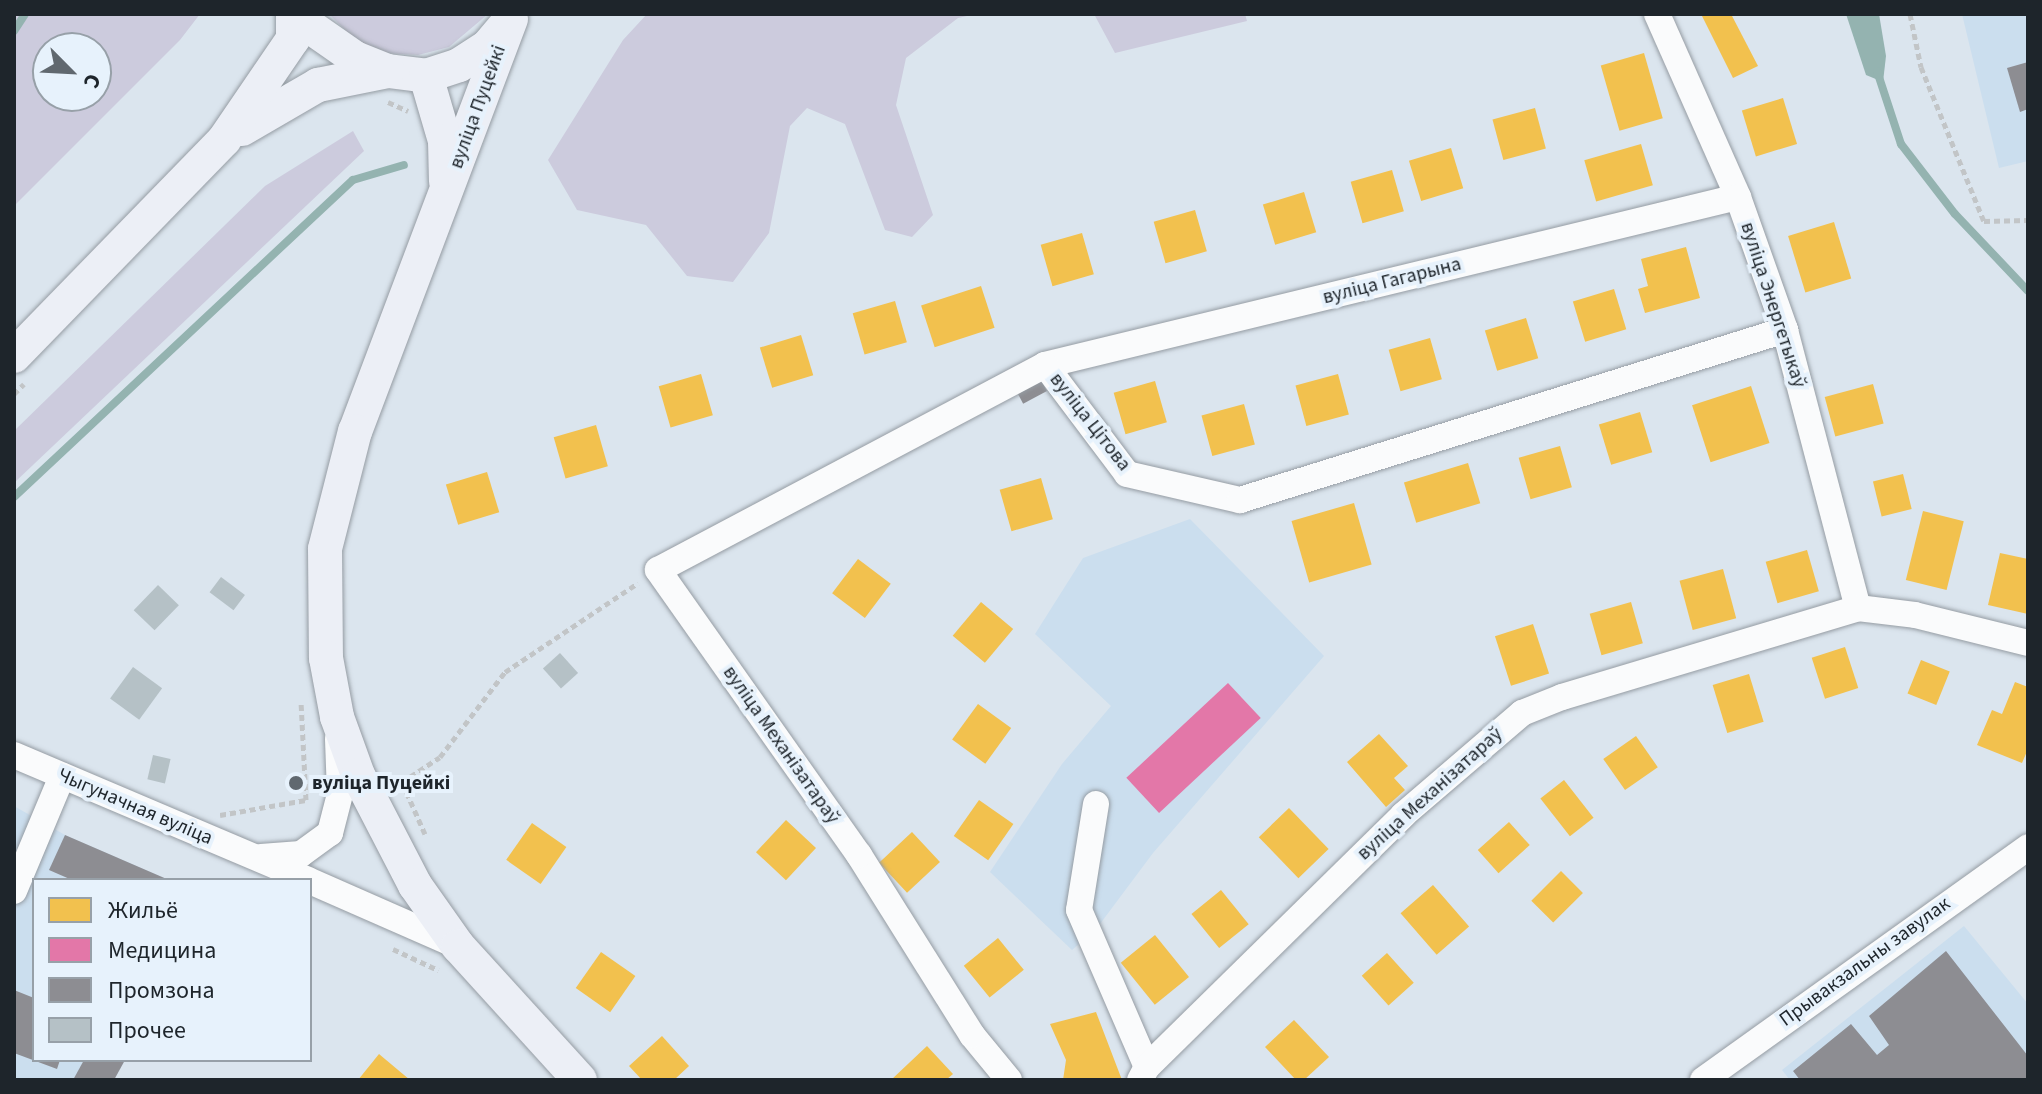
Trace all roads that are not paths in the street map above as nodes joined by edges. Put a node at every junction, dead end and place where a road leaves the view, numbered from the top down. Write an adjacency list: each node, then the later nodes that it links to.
1 (293, 14): 7 (main road)
2 (302, 14): 6 (main road)
3 (1657, 14): 9 (street, вуліца Энергетыкаў)
4 (512, 16): 5 (main road); 8 (main road, вуліца Пуцейкі)
5 (426, 76): 6 (main road); 8 (main road, вуліца Пуцейкі)
6 (383, 84): 7 (main road)
7 (224, 140): 11 (main road)
8 (446, 195): 16 (main road, вуліца Пуцейкі)
9 (1738, 197): 10 (street, вуліца Энергетыкаў); 12 (street, вуліца Гагарына)
10 (1785, 330): 12 (street, вуліца Цітова); 14 (street, вуліца Энергетыкаў)
11 (25, 364)
12 (1045, 365): 13 (street, вуліца Цітова)
13 (658, 570): 28 (street, вуліца Механізатараў)
14 (1858, 608): 15 (street, вуліца Механізатараў); 27 (street, вуліца Механізатараў)
15 (2028, 643)
16 (337, 717): 21 (street); 25 (main road, вуліца Пуцейкі)
17 (14, 755): 18 (street, Чыгуначная вуліца)
18 (62, 776): 21 (street, Чыгуначная вуліца); 24 (street)
19 (1096, 804): 27 (street)
20 (2028, 847): 29 (street, Прывакзальны завулак)
21 (257, 858): 22 (street, Чыгуначная вуліца)
22 (304, 878)
23 (312, 882): 25 (street, Чыгуначная вуліца)
24 (14, 891)
25 (450, 959): 26 (main road, вуліца Пуцейкі)
26 (565, 1074)
27 (1144, 1074)
28 (1009, 1080)
29 (1703, 1080)

